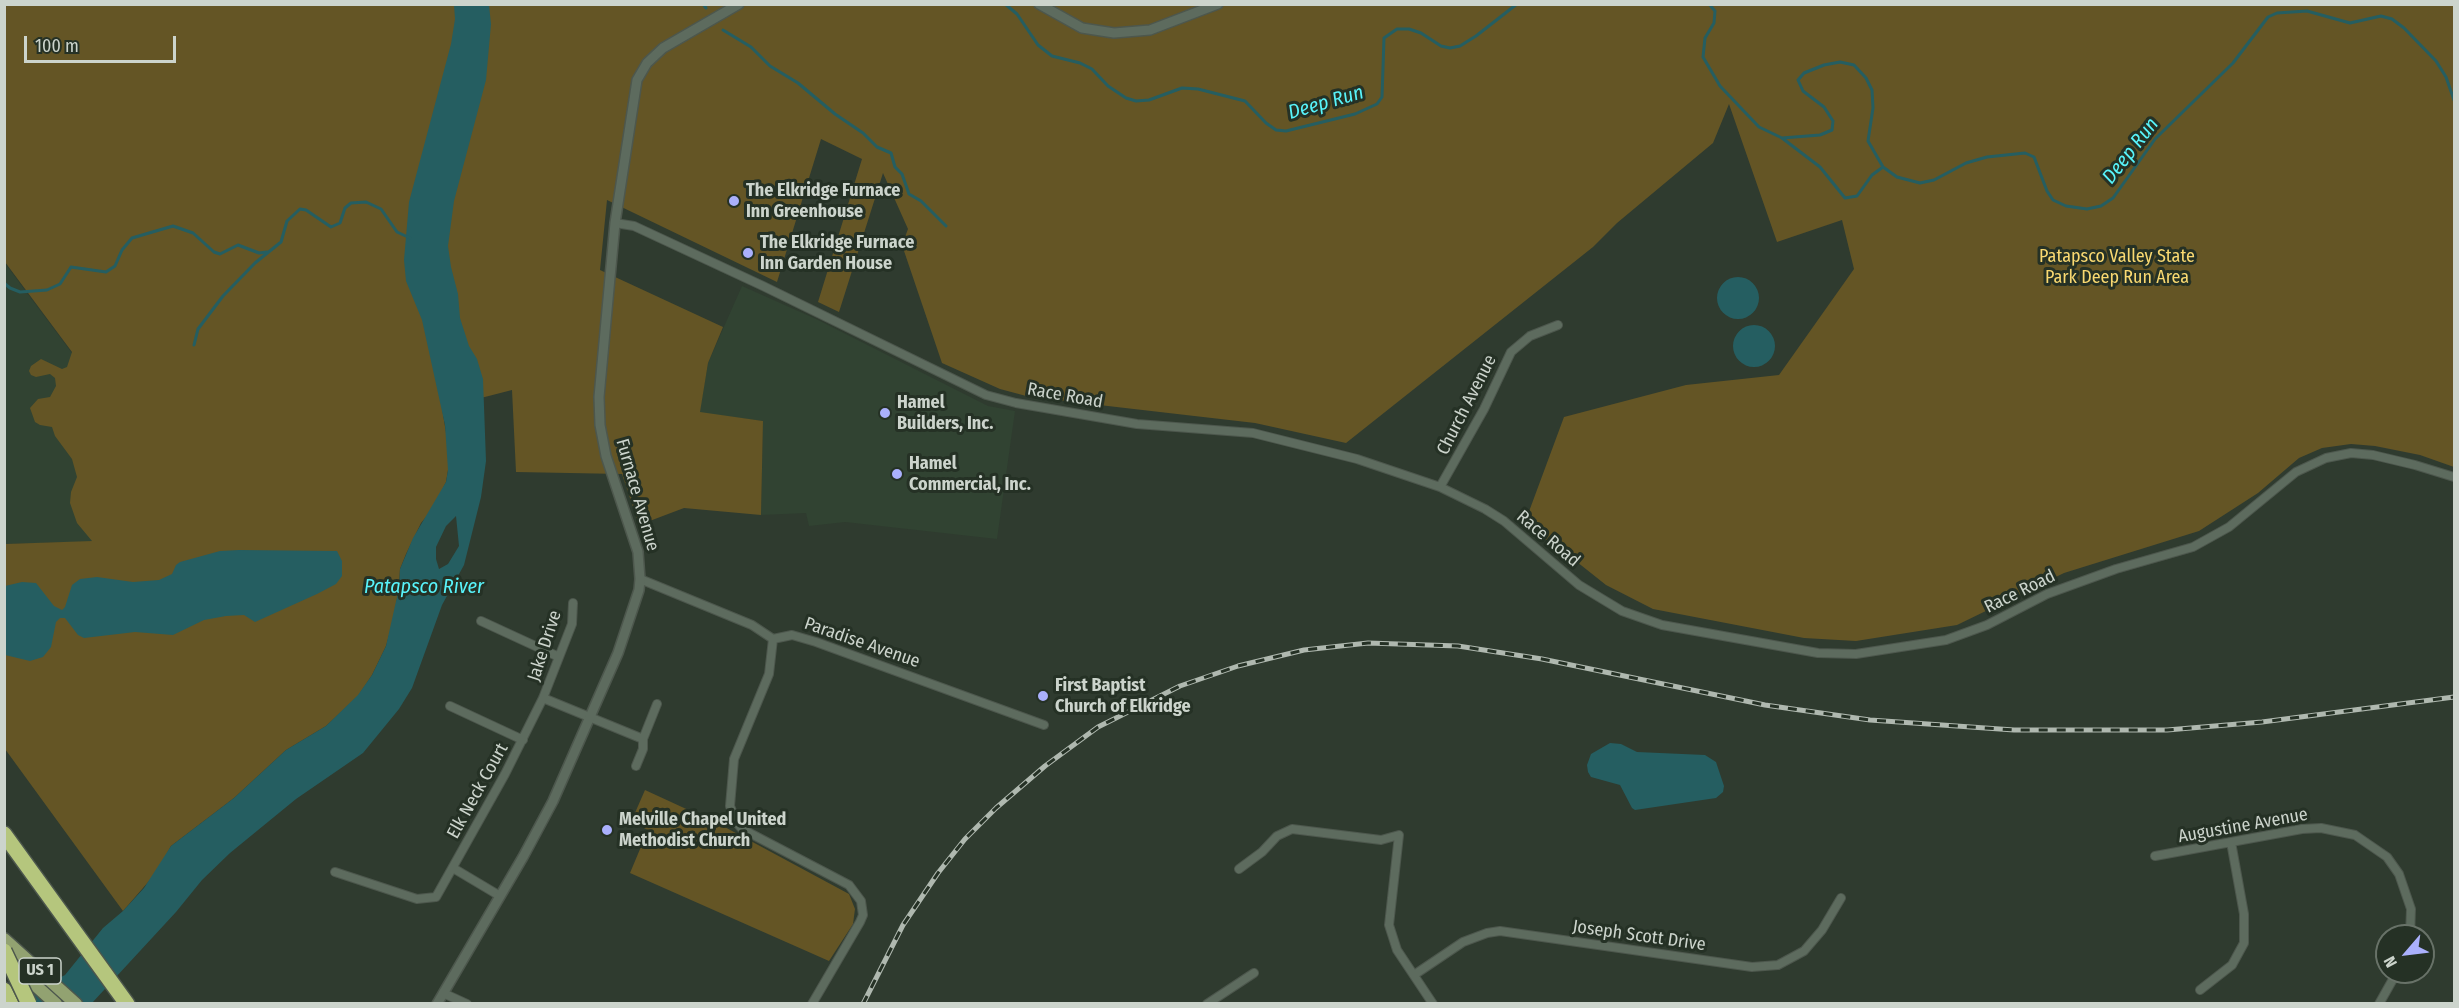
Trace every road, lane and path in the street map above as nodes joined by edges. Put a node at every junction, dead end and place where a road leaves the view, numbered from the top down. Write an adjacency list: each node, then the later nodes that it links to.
1 (739, 4): 4 (street, Furnace Avenue)
2 (1039, 4): 3 (street)
3 (1218, 4)
4 (615, 223): 7 (street, Race Road); 8 (street, Furnace Avenue)
5 (1558, 325): 7 (street, Church Avenue)
6 (2454, 477): 7 (street, Race Road)
7 (1440, 487)
8 (640, 579): 11 (street); 16 (street, Furnace Avenue)
9 (573, 603): 12 (street, Jake Drive)
10 (481, 621): 12 (street)
11 (773, 639): 17 (street, Paradise Avenue); 46 (street)
12 (559, 657): 13 (street, Jake Drive)
13 (543, 698): 16 (street); 19 (street, Elk Neck Court)
14 (657, 704): 18 (street)
15 (450, 706): 19 (street)
16 (590, 717): 18 (street); 27 (street, Furnace Avenue)
17 (1044, 725)
18 (643, 739): 20 (street)
19 (523, 740): 24 (street, Elk Neck Court)
20 (636, 766)
21 (4, 834): 39 (highway)
22 (2231, 842): 23 (street, Augustine Avenue); 29 (street, Augustine Avenue); 37 (street)
23 (2155, 856)
24 (453, 868): 26 (street, Elk Neck Court); 27 (street)
25 (1239, 869): 34 (street)
26 (335, 872)
27 (500, 896): 38 (street, Furnace Avenue)
28 (1841, 898): 34 (street, Joseph Scott Drive)
29 (2410, 924)
30 (4, 939): 43 (main road, US 1)
31 (4, 951): 41 (highway, bridge)
32 (4, 957): 42 (main road, US 1, bridge)
33 (1254, 973): 47 (street)
34 (1414, 975): 48 (street)
35 (2390, 984): 49 (street)
36 (4, 990): 40 (highway)
37 (2200, 990)
38 (443, 993): 44 (street, Furnace Avenue); 45 (street)
39 (126, 1002)
40 (11, 1004)
41 (29, 1004)
42 (56, 1004)
43 (76, 1004)
44 (437, 1004)
45 (467, 1004)
46 (812, 1004)
47 (1207, 1004)
48 (1433, 1004)
49 (2379, 1004)

